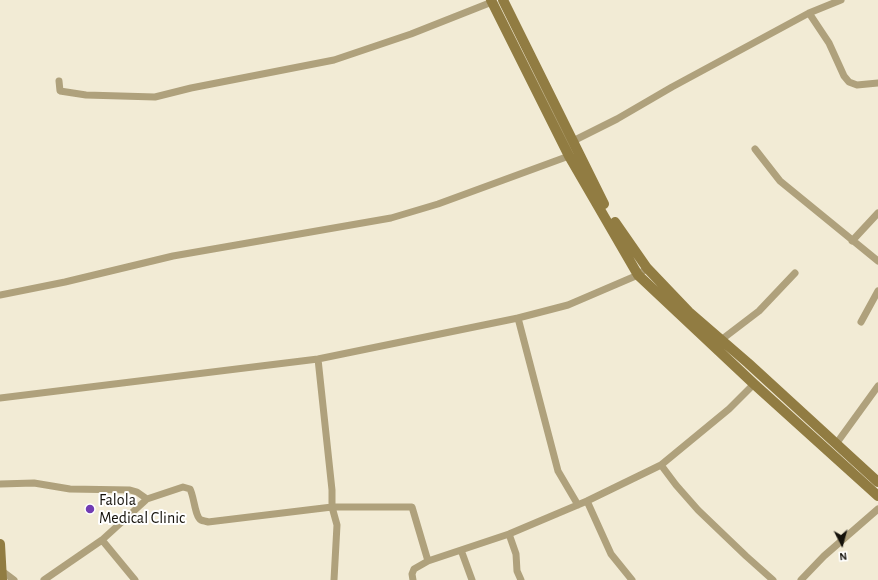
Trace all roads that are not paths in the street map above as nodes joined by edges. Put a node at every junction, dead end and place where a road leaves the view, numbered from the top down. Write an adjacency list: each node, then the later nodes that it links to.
1 (503, 0): 7 (street)
2 (841, 0): 4 (street)
3 (491, 1): 5 (street); 9 (street)
4 (808, 13): 6 (street); 7 (street)
5 (59, 81)
6 (878, 83)
7 (572, 141): 13 (street)
8 (755, 149): 11 (street)
9 (569, 156): 15 (street); 17 (street)
10 (878, 213): 11 (street)
11 (852, 241): 12 (street)
12 (878, 261)
13 (647, 268): 15 (street); 20 (street)
14 (795, 273): 20 (street)
15 (638, 275): 18 (street); 22 (street)
16 (878, 290): 19 (street)
17 (0, 294)
18 (518, 318): 21 (street); 32 (street)
19 (861, 322)
20 (721, 340): 25 (street)
21 (318, 359): 24 (street); 33 (street)
22 (754, 384): 26 (street); 29 (street)
23 (878, 386): 25 (street)
24 (0, 398)
25 (836, 444): 27 (street)
26 (661, 465): 31 (street); 49 (street)
27 (878, 482)
28 (0, 484): 30 (street)
29 (878, 496)
30 (147, 499): 33 (street); 36 (street)
31 (587, 501): 32 (street); 48 (street)
32 (578, 505): 35 (street)
33 (332, 507): 39 (street); 44 (street)
34 (878, 509): 50 (street)
35 (509, 534): 38 (street); 47 (street)
36 (102, 540): 42 (street); 43 (street)
37 (0, 544): 40 (street)
38 (461, 550): 39 (street); 46 (street)
39 (428, 561): 45 (street)
40 (2, 575): 41 (street)
41 (14, 580)
42 (44, 580)
43 (135, 580)
44 (334, 580)
45 (413, 580)
46 (472, 580)
47 (521, 580)
48 (632, 580)
49 (773, 580)
50 (801, 580)

